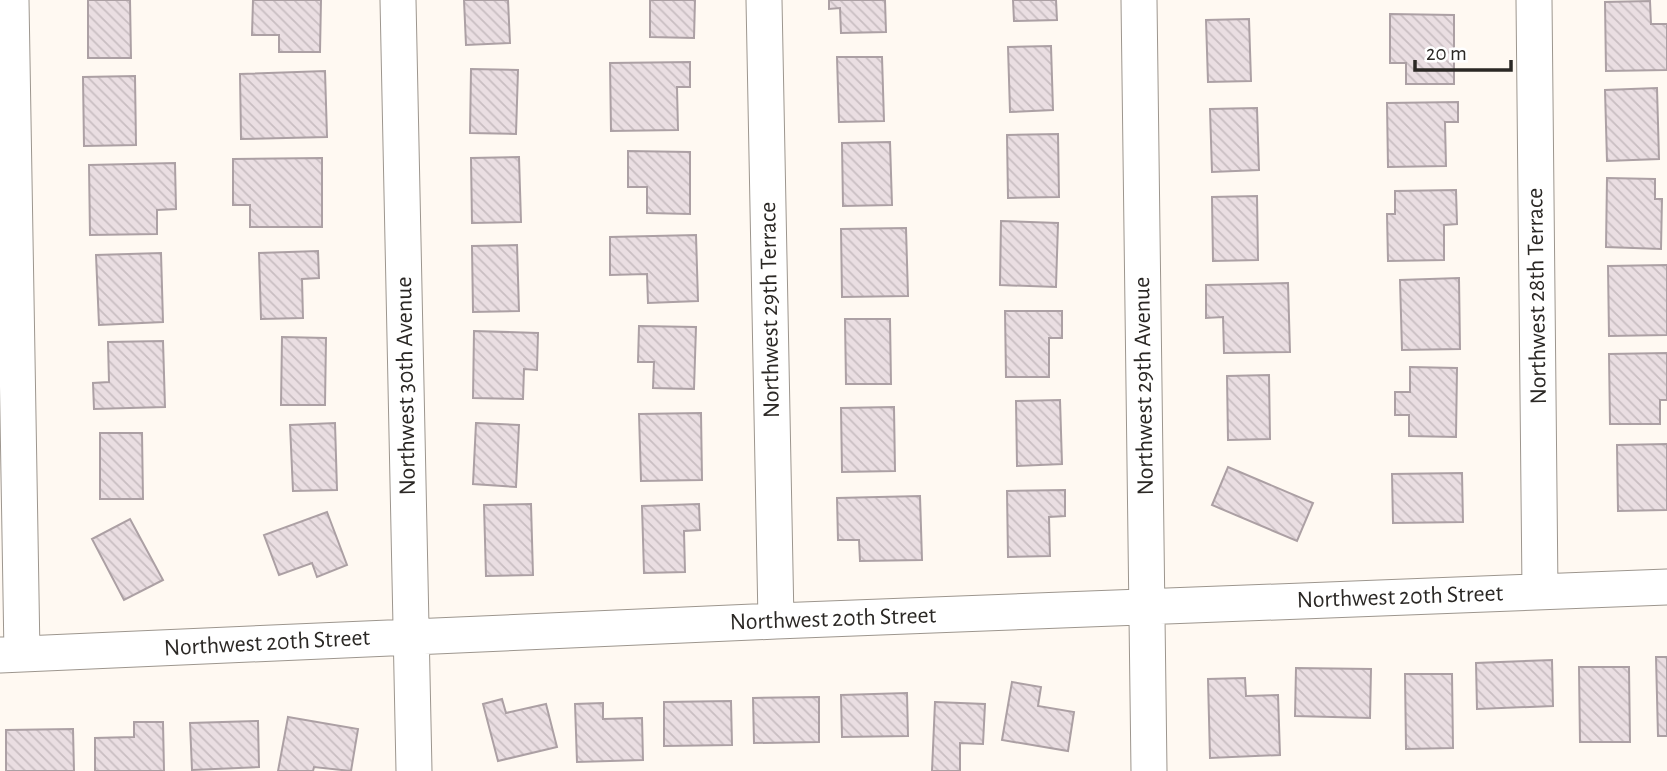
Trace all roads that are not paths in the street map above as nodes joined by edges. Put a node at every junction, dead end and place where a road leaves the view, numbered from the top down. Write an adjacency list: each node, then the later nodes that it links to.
1 (11, 0): 11 (street)
2 (398, 0): 10 (street, Northwest 30th Avenue)
3 (764, 0): 9 (street, Northwest 29th Terrace)
4 (1139, 0): 8 (street, Northwest 29th Avenue)
5 (1534, 0): 7 (street, Northwest 28th Terrace)
6 (1667, 587): 7 (street, Northwest 20th Street)
7 (1540, 591): 8 (street, Northwest 20th Street)
8 (1146, 607): 9 (street, Northwest 20th Street); 13 (street, Northwest 29th Avenue)
9 (776, 621): 10 (street, Northwest 20th Street)
10 (411, 637): 11 (street, Northwest 20th Street); 12 (street, Northwest 30th Avenue)
11 (11, 654)
12 (414, 771)
13 (1149, 771)

